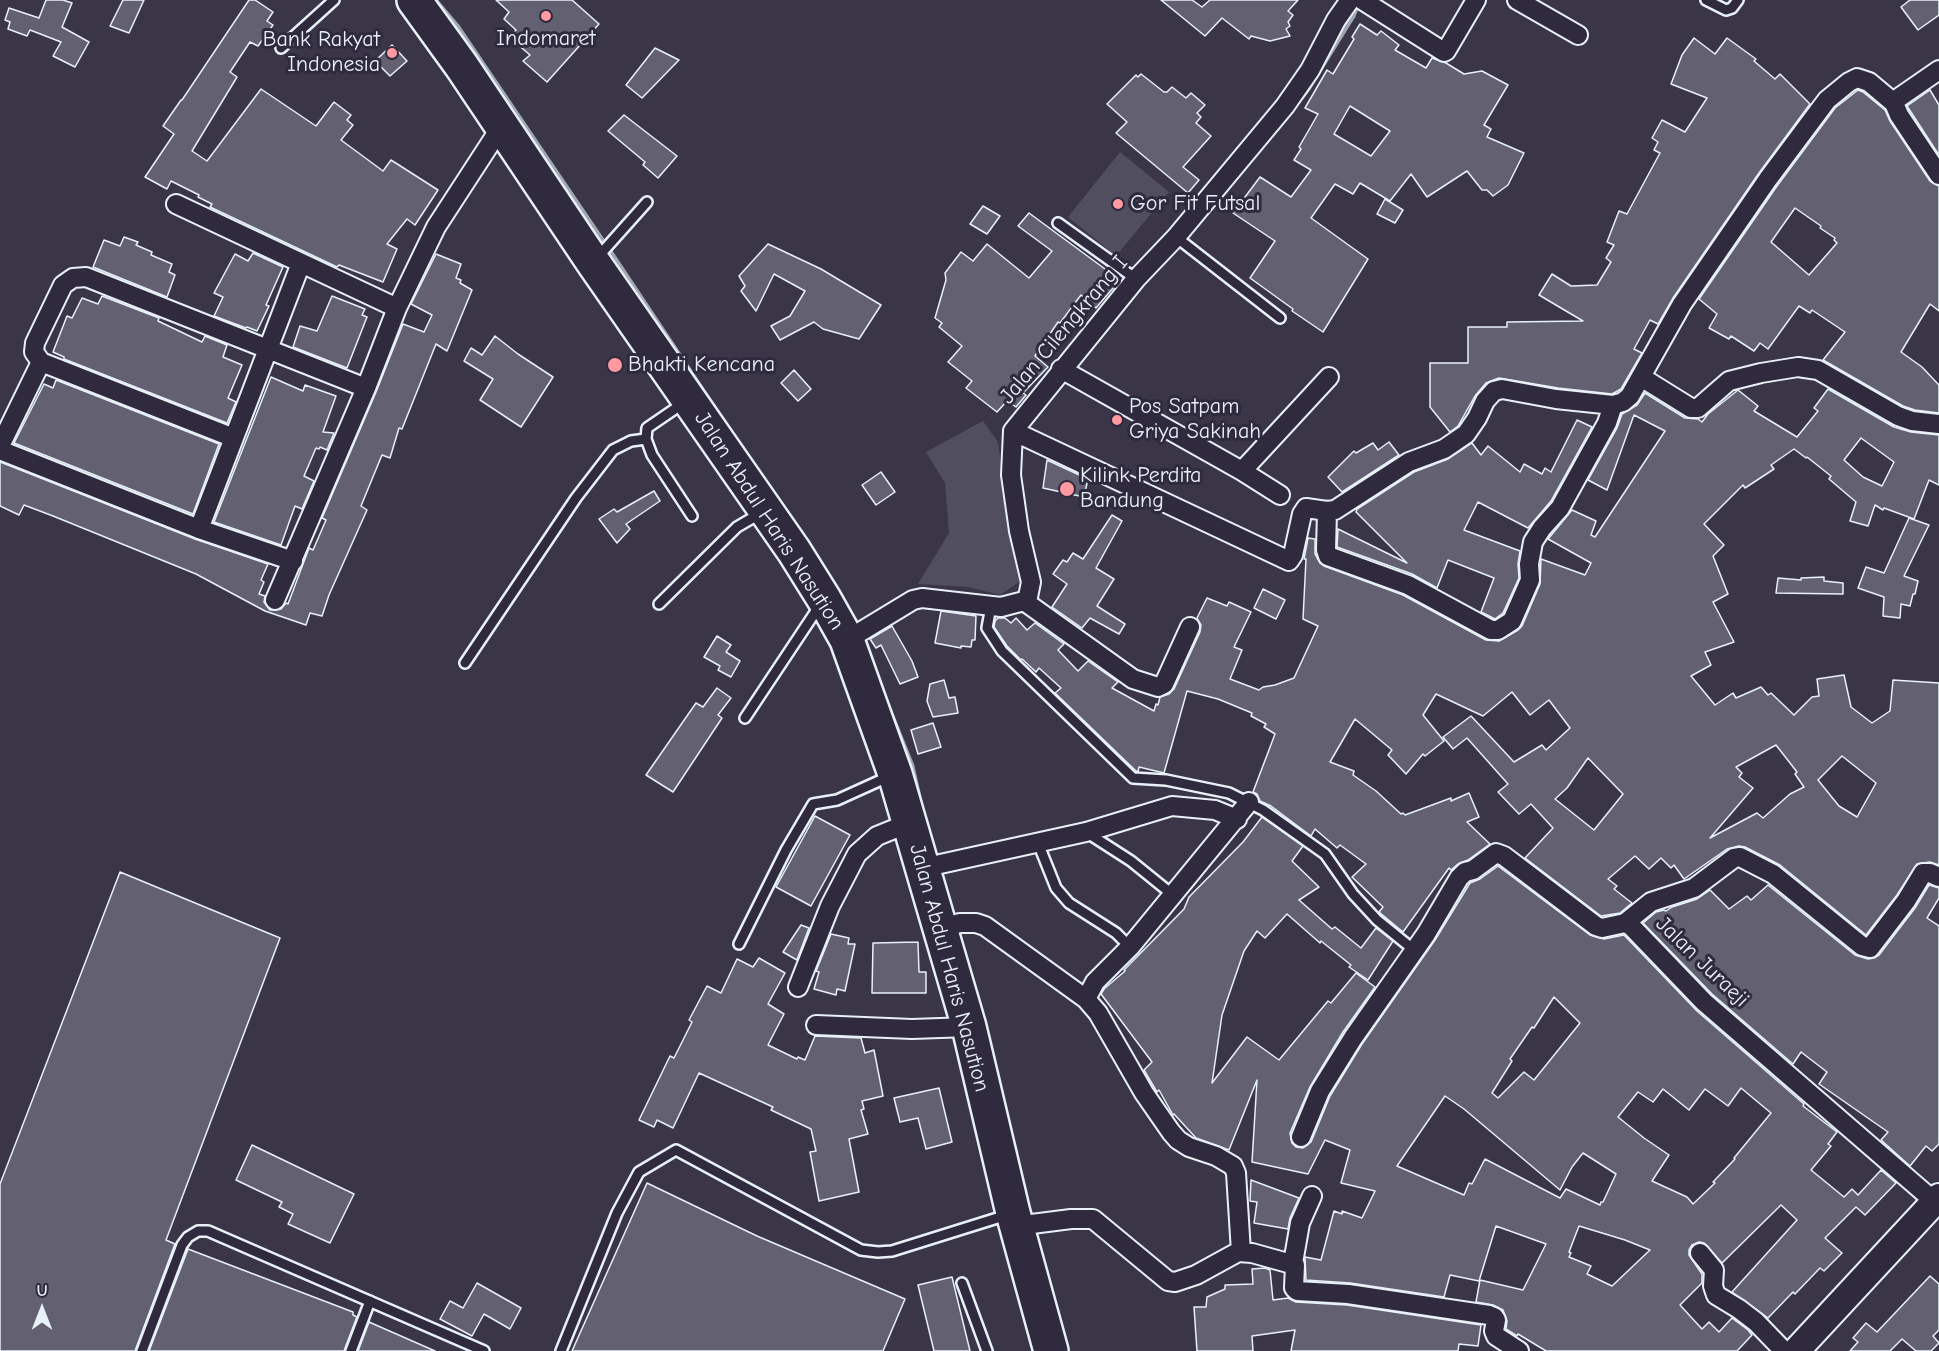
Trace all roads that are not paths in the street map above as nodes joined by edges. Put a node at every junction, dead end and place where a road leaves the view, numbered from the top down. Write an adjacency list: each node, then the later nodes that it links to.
1 (334, 0): 10 (lane)
2 (414, 0): 13 (highway, Jalan Abdul Haris Nasution)
3 (1350, 0): 18 (street, Jalan Cilengkrang I)
4 (1362, 0): 5 (street)
5 (1476, 0)
6 (1517, 0): 9 (street)
7 (1706, 0): 8 (lane)
8 (1738, 0)
9 (1578, 35)
10 (281, 48)
11 (1939, 70): 12 (street)
12 (1894, 103): 14 (street); 28 (street)
13 (501, 127): 19 (highway, Jalan Abdul Haris Nasution); 22 (street)
14 (1939, 176)
15 (647, 202): 19 (lane)
16 (176, 204): 20 (street)
17 (1058, 223): 21 (lane)
18 (1176, 237): 21 (street, Jalan Cilengkrang I); 23 (lane)
19 (593, 262): 30 (highway, Jalan Abdul Haris Nasution)
20 (302, 263): 22 (street); 24 (street)
21 (1136, 279): 26 (street, Jalan Cilengkrang I)
22 (397, 308): 29 (street)
23 (1280, 318)
24 (268, 350): 25 (street); 29 (street); 34 (street)
25 (41, 362): 34 (street); 36 (street)
26 (1061, 369): 33 (street, Jalan Cilengkrang I); 38 (street)
27 (1329, 377): 38 (street)
28 (1641, 377): 31 (street); 32 (street)
29 (366, 388): 44 (street)
30 (689, 400): 35 (lane); 40 (highway, Jalan Abdul Haris Nasution)
31 (1613, 405): 41 (street); 41 (street)
32 (1939, 424)
33 (1012, 430): 41 (street); 47 (street, Jalan Cilengkrang I)
34 (234, 438): 43 (street)
35 (646, 439): 42 (lane); 52 (lane)
36 (0, 446)
37 (0, 450): 43 (street)
38 (1242, 471): 39 (street)
39 (1280, 495)
40 (766, 510): 45 (highway, Jalan Abdul Haris Nasution); 48 (lane)
41 (1327, 511)
42 (692, 516)
43 (199, 529): 44 (street)
44 (293, 561): 46 (street)
45 (824, 599): 51 (highway, Jalan Abdul Haris Nasution); 53 (lane)
46 (275, 600)
47 (1024, 601): 49 (street); 50 (street)
48 (658, 604)
49 (991, 606): 51 (street); 55 (lane)
50 (1190, 627)
51 (847, 640): 54 (highway, Jalan Abdul Haris Nasution)
52 (465, 663)
53 (745, 718)
54 (895, 774): 57 (highway, Jalan Abdul Haris Nasution); 65 (lane)
55 (1249, 802): 56 (street); 67 (lane)
56 (1236, 819): 58 (street); 62 (street)
57 (909, 823): 60 (highway, Jalan Abdul Haris Nasution); 68 (street)
58 (1086, 832): 59 (street); 62 (lane)
59 (1038, 843): 60 (street); 66 (lane)
60 (922, 868): 64 (highway, Jalan Abdul Haris Nasution)
61 (1939, 877): 63 (street)
62 (1173, 895): 66 (street)
63 (1625, 922): 67 (street, Jalan Juraeji); 74 (street, Jalan Juraeji)
64 (940, 928): 69 (street); 71 (highway, Jalan Abdul Haris Nasution)
65 (739, 944)
66 (1130, 947): 69 (street)
67 (1414, 950): 72 (street, Jalan Juraeji)
68 (798, 987)
69 (1086, 999): 76 (street)
70 (816, 1025): 71 (street)
71 (969, 1027): 75 (highway, Jalan Abdul Haris Nasution)
72 (1300, 1137)
73 (1312, 1196): 78 (street)
74 (1937, 1199): 89 (street)
75 (1014, 1219): 76 (street); 84 (lane); 86 (highway, Jalan Abdul Haris Nasution)
76 (1240, 1252): 78 (street)
77 (1700, 1253): 88 (street)
78 (1293, 1263): 87 (street)
79 (962, 1283): 85 (lane)
80 (370, 1301): 81 (lane); 82 (lane); 83 (lane)
81 (142, 1351)
82 (351, 1351)
83 (484, 1351)
84 (561, 1351)
85 (987, 1351)
86 (1050, 1351)
87 (1519, 1351)
88 (1784, 1351)
89 (1796, 1351)

